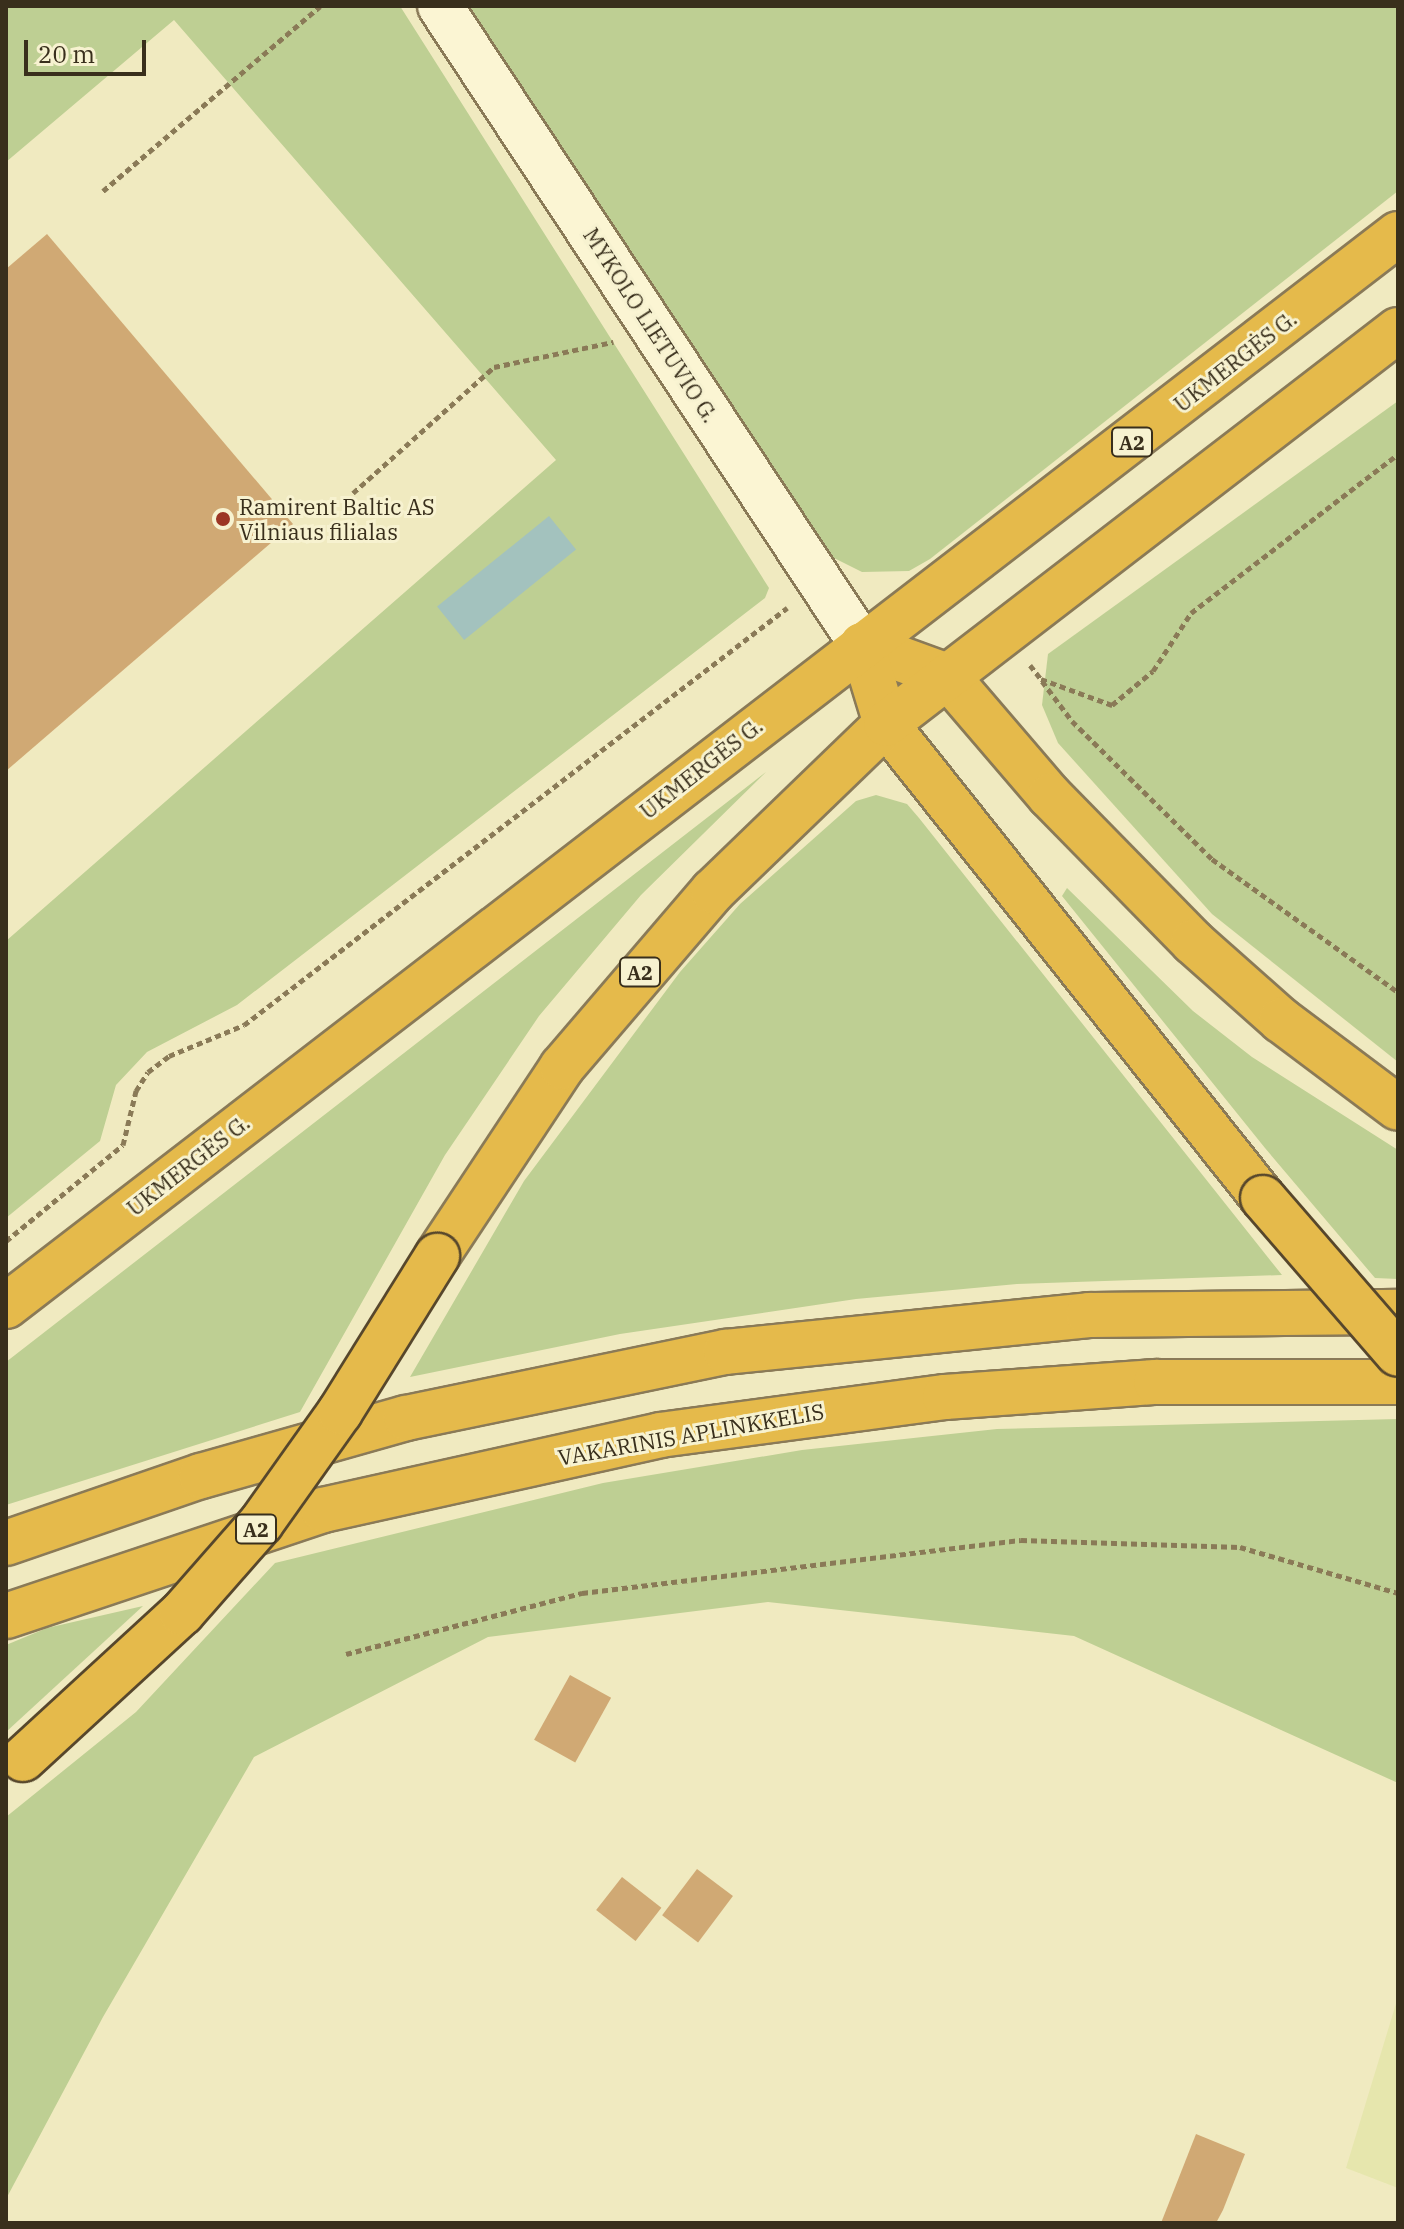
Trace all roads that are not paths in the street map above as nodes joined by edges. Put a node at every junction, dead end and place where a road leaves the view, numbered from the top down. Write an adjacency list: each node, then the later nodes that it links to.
1 (440, 6): 4 (street, MYKOLO LIETUVIO G.)
2 (1398, 234): 4 (highway, UKMERGĖS G. / A2)
3 (1398, 330): 5 (highway, A2)
4 (862, 645): 5 (highway); 6 (highway); 8 (highway, UKMERGĖS G. / A2)
5 (947, 676): 6 (highway, A2); 7 (highway)
6 (886, 724): 10 (highway, bridge); 14 (highway, A2, bridge)
7 (1398, 1108)
8 (6, 1306)
9 (1398, 1312): 12 (highway)
10 (1398, 1354)
11 (1398, 1382): 13 (highway, VAKARINIS APLINKKELIS)
12 (6, 1543)
13 (6, 1616)
14 (14, 1765)

